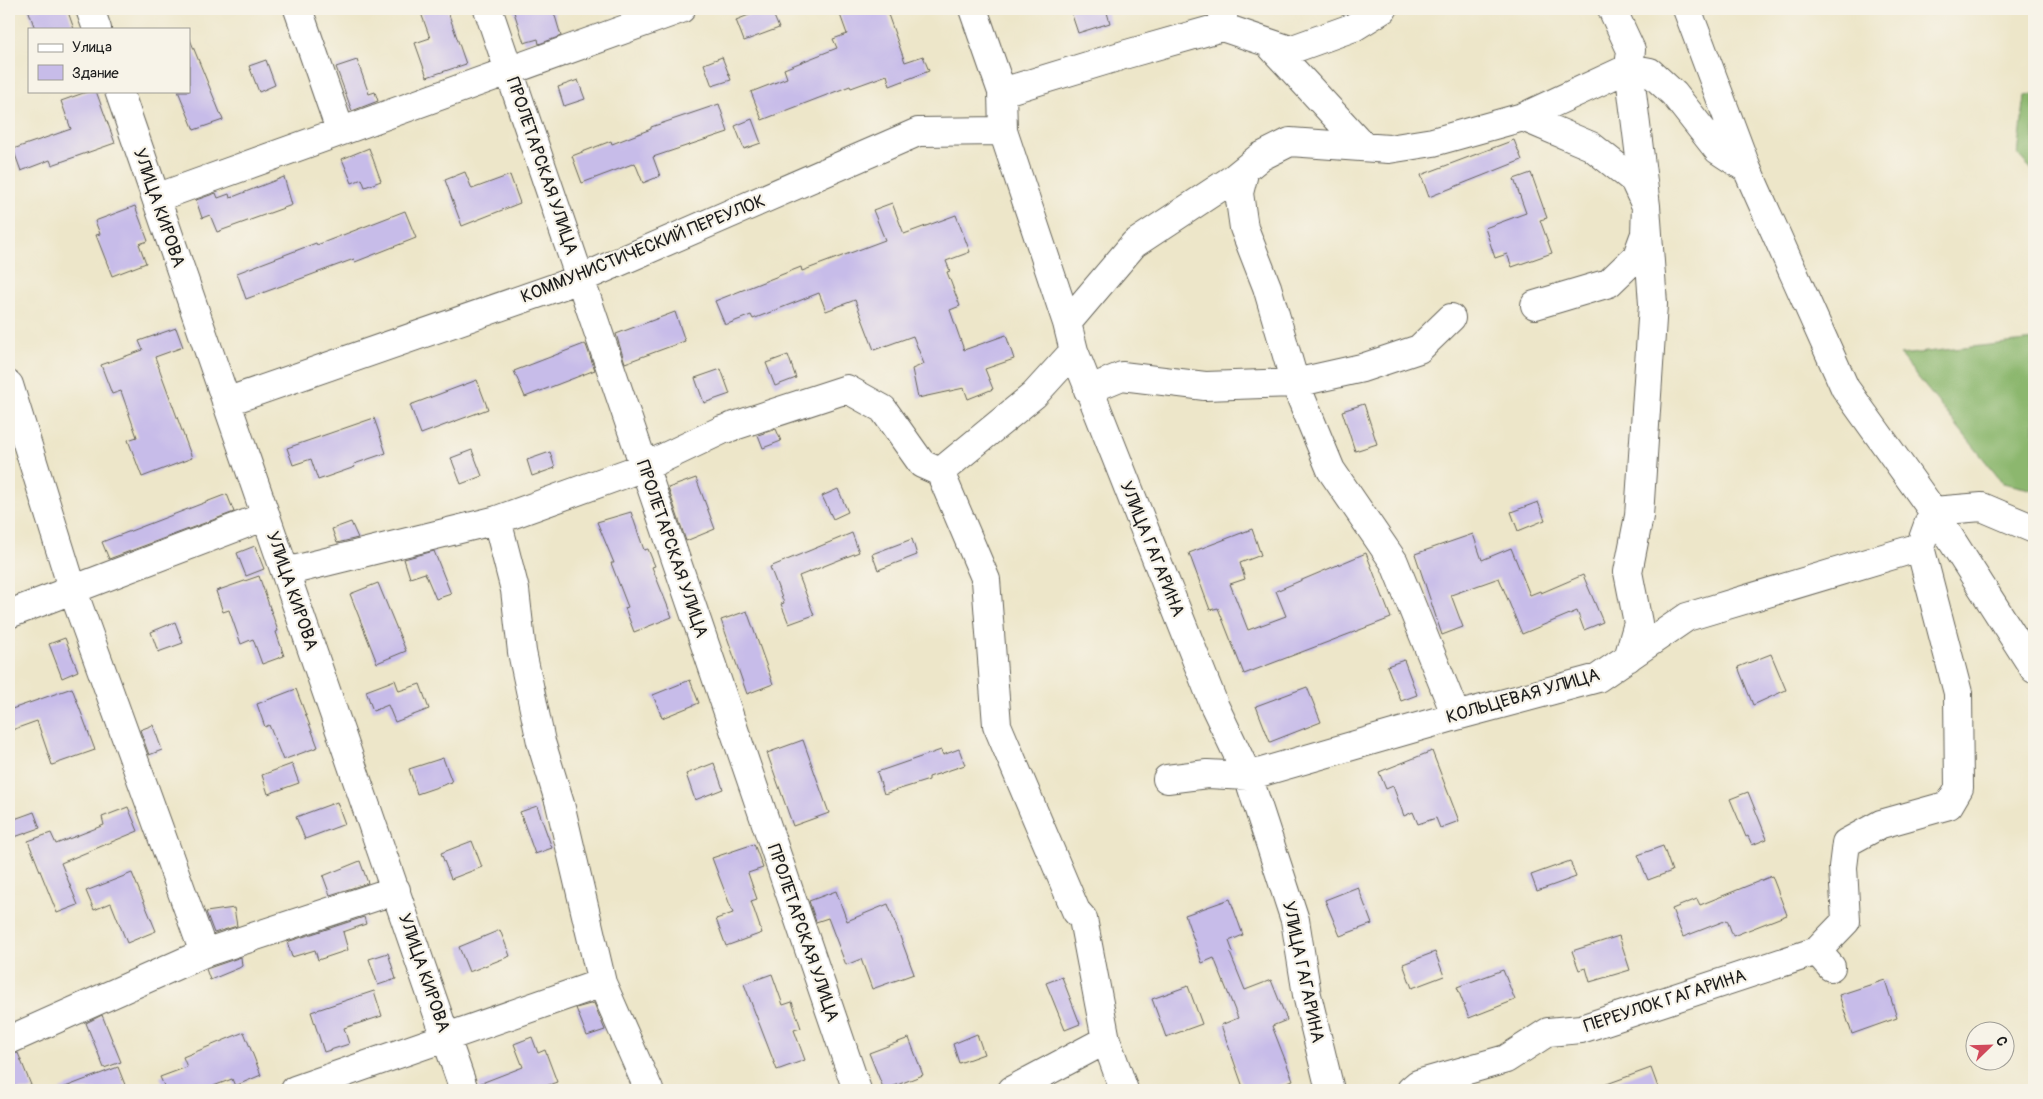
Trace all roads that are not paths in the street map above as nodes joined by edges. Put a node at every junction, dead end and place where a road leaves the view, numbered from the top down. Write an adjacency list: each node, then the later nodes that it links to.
1 (90, 9): 10 (street)
2 (298, 9): 17 (street)
3 (488, 9): 13 (street, ПРОЛЕТАРСКАЯ УЛИЦА)
4 (681, 9): 13 (street)
5 (973, 9): 15 (street, УЛИЦА ГАГАРИНА)
6 (1383, 9): 11 (street)
7 (1612, 9): 12 (street)
8 (1687, 9): 21 (street)
9 (1223, 18): 11 (street); 15 (street)
10 (97, 28)
11 (1268, 43): 19 (street)
12 (1629, 68): 16 (street); 21 (street); 23 (street)
13 (510, 72): 17 (street); 24 (street, ПРОЛЕТАРСКАЯ УЛИЦА)
14 (119, 92): 22 (street, УЛИЦА КИРОВА)
15 (1002, 92): 18 (street, УЛИЦА ГАГАРИНА)
16 (1523, 117): 19 (street); 23 (street)
17 (340, 130): 22 (street)
18 (1004, 131): 24 (street, КОММУНИСТИЧЕСКИЙ ПЕРЕУЛОК); 27 (street, УЛИЦА ГАГАРИНА)
19 (1364, 147): 20 (street)
20 (1246, 168): 27 (street); 29 (street)
21 (1747, 169): 35 (street)
22 (156, 198): 32 (street, УЛИЦА КИРОВА)
23 (1646, 206): 25 (street); 43 (street)
24 (580, 279): 32 (street, КОММУНИСТИЧЕСКИЙ ПЕРЕУЛОК); 33 (street, ПРОЛЕТАРСКАЯ УЛИЦА)
25 (1535, 305)
26 (1451, 318): 29 (street)
27 (1067, 323): 28 (street, УЛИЦА ГАГАРИНА)
28 (1074, 351): 31 (street, УЛИЦА ГАГАРИНА); 34 (street)
29 (1295, 383): 31 (street); 45 (street)
30 (9, 386): 41 (street)
31 (1088, 390): 46 (street, УЛИЦА ГАГАРИНА)
32 (226, 402): 36 (street, УЛИЦА КИРОВА)
33 (644, 467): 34 (street); 37 (street); 57 (street, ПРОЛЕТАРСКАЯ УЛИЦА)
34 (940, 472): 53 (street)
35 (1933, 512): 38 (street); 39 (street); 44 (street)
36 (266, 516): 40 (street, УЛИЦА КИРОВА); 41 (street)
37 (497, 520): 40 (street); 50 (street)
38 (2034, 529)
39 (1920, 547): 43 (street, КОЛЬЦЕВАЯ УЛИЦА); 61 (street, ПЕРЕУЛОК ГАГАРИНА)
40 (285, 572): 48 (street, УЛИЦА КИРОВА)
41 (73, 591): 42 (street); 49 (street)
42 (9, 614)
43 (1628, 658): 45 (street, КОЛЬЦЕВАЯ УЛИЦА)
44 (2034, 669)
45 (1456, 716): 46 (street, КОЛЬЦЕВАЯ УЛИЦА)
46 (1248, 776): 47 (street, КОЛЬЦЕВАЯ УЛИЦА); 60 (street, УЛИЦА ГАГАРИНА)
47 (1167, 779)
48 (396, 890): 49 (street); 51 (street, УЛИЦА КИРОВА)
49 (204, 953): 52 (street)
50 (602, 983): 51 (street); 56 (street)
51 (446, 1036): 54 (street); 55 (street, УЛИЦА КИРОВА)
52 (9, 1040)
53 (1106, 1040): 58 (street); 59 (street)
54 (295, 1090)
55 (464, 1090)
56 (649, 1090)
57 (856, 1090)
58 (1012, 1090)
59 (1124, 1090)
60 (1330, 1090)
61 (1412, 1090)

